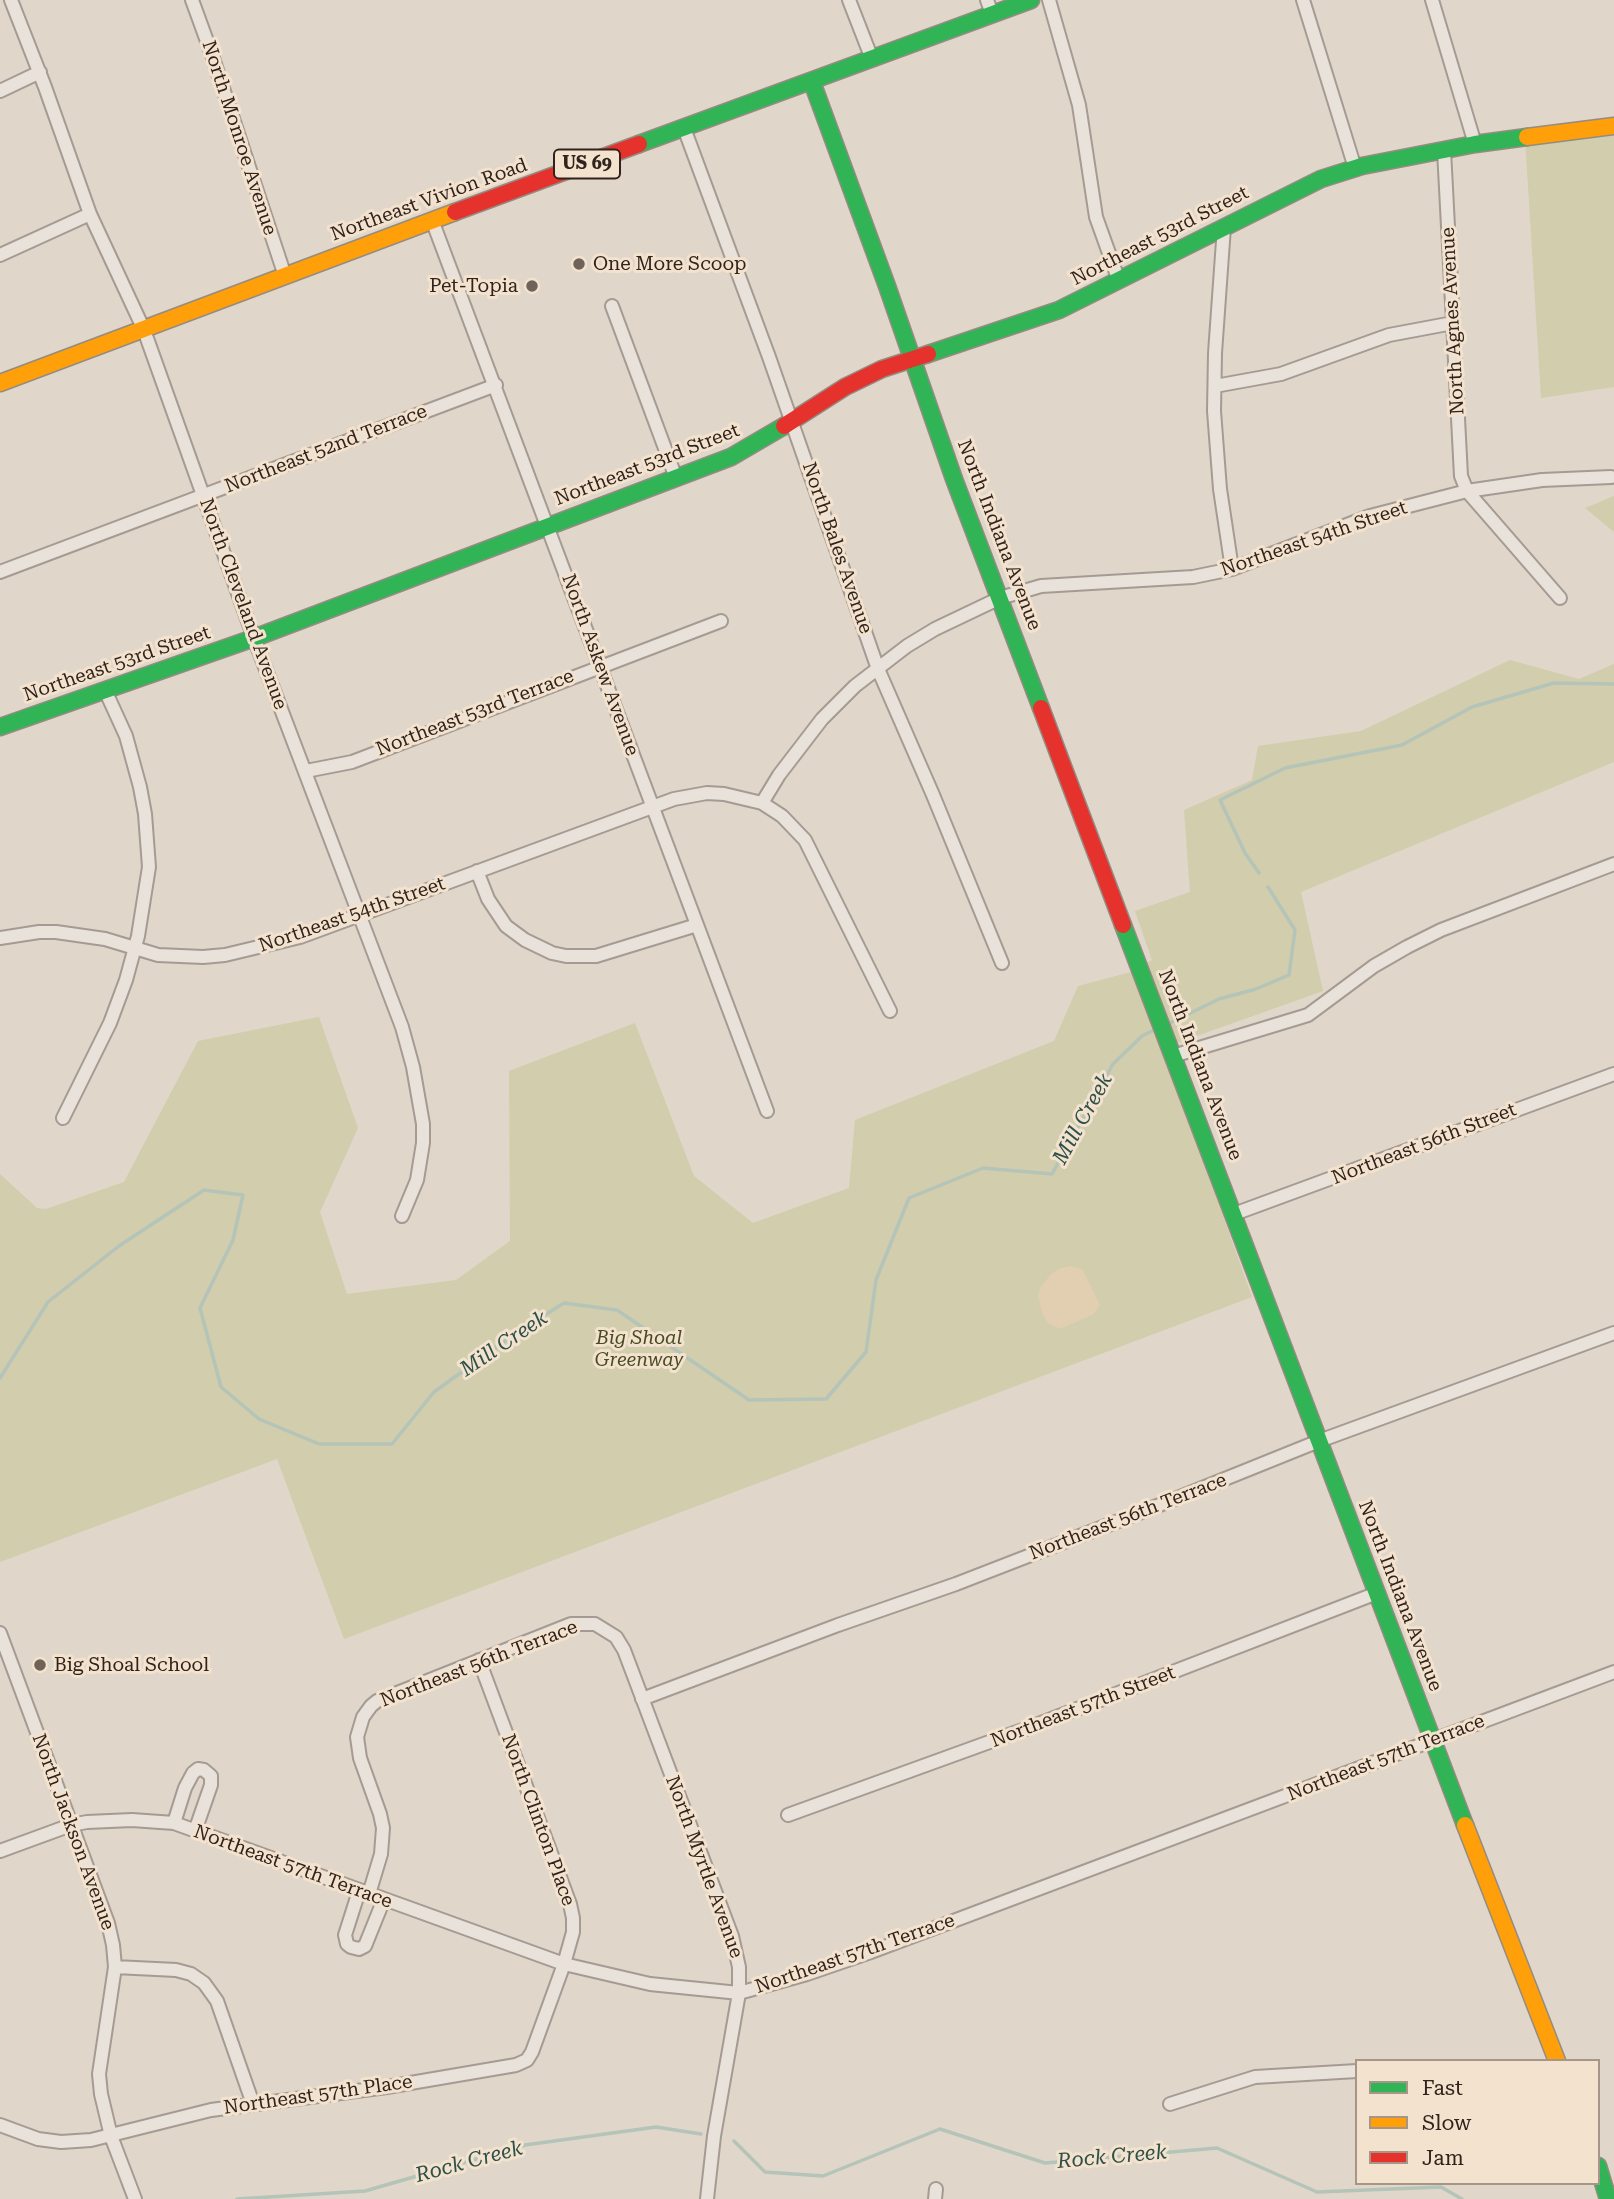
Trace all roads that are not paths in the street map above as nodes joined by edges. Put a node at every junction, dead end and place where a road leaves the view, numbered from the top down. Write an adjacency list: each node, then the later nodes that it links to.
1 (11, 0): 10 (street, North Cleveland Avenue)
2 (192, 0): 22 (street, North Monroe Avenue)
3 (849, 0): 9 (street)
4 (1031, 0): 8 (street, Northeast Vivion Road / US 69)
5 (1049, 0): 23 (street)
6 (1303, 0): 17 (street)
7 (1432, 0): 15 (street)
8 (989, 7): 9 (street, Northeast Vivion Road / US 69)
9 (872, 59): 11 (street, Northeast Vivion Road / US 69)
10 (40, 72): 12 (street); 18 (street, North Cleveland Avenue)
11 (812, 82): 14 (street, Northeast Vivion Road / US 69); 27 (street, North Indiana Avenue)
12 (0, 91)
13 (1614, 126): 15 (street, Northeast 53rd Street)
14 (684, 128): 19 (street, Northeast Vivion Road / US 69); 31 (street, North Bales Avenue)
15 (1475, 144): 16 (street, Northeast 53rd Street)
16 (1444, 150): 17 (street, Northeast 53rd Street); 25 (street, North Agnes Avenue)
17 (1355, 168): 20 (street, Northeast 53rd Street)
18 (90, 214): 21 (street); 26 (street, North Cleveland Avenue)
19 (432, 220): 22 (street, Northeast Vivion Road / US 69); 29 (street, North Askew Avenue)
20 (1224, 227): 23 (street, Northeast 53rd Street); 30 (street)
21 (0, 255)
22 (285, 276): 26 (street, Northeast Vivion Road / US 69)
23 (1119, 281): 27 (street, Northeast 53rd Street)
24 (612, 306): 33 (street)
25 (1453, 323): 30 (street); 34 (street, North Agnes Avenue)
26 (144, 330): 28 (street, Northeast Vivion Road / US 69); 35 (street, North Cleveland Avenue)
27 (912, 359): 31 (street, Northeast 53rd Street); 39 (street, North Indiana Avenue)
28 (0, 383)
29 (496, 385): 35 (street, Northeast 52nd Terrace); 36 (street, North Askew Avenue)
30 (1215, 386): 37 (street)
31 (792, 420): 33 (street, Northeast 53rd Street); 44 (street, North Bales Avenue)
32 (1611, 477): 34 (street, Northeast 54th Street)
33 (676, 478): 36 (street, Northeast 53rd Street)
34 (1467, 491): 37 (street, Northeast 54th Street); 40 (street)
35 (202, 496): 38 (street, Northeast 52nd Terrace); 42 (street, North Cleveland Avenue)
36 (549, 526): 42 (street, Northeast 53rd Street); 43 (street, North Askew Avenue)
37 (1231, 569): 39 (street, Northeast 54th Street)
38 (0, 572)
39 (1000, 598): 44 (street, Northeast 54th Street); 58 (street, North Indiana Avenue)
40 (1560, 598)
41 (721, 621): 43 (street, Northeast 53rd Terrace)
42 (254, 638): 45 (street, Northeast 53rd Street); 47 (street, North Cleveland Avenue)
43 (600, 665): 47 (street, Northeast 53rd Terrace); 49 (street, North Askew Avenue)
44 (878, 668): 48 (street, Northeast 54th Street); 56 (street, North Bales Avenue)
45 (105, 690): 46 (street, Northeast 53rd Street); 55 (street)
46 (0, 727)
47 (306, 771): 52 (street, North Cleveland Avenue)
48 (762, 803): 49 (street, Northeast 54th Street); 57 (street)
49 (653, 807): 51 (street, Northeast 54th Street); 53 (street, North Askew Avenue)
50 (1614, 864): 58 (street)
51 (477, 872): 52 (street, Northeast 54th Street); 53 (street)
52 (360, 916): 55 (street, Northeast 54th Street); 63 (street, North Cleveland Avenue)
53 (696, 925): 60 (street, North Askew Avenue)
54 (0, 938): 55 (street, Northeast 54th Street)
55 (135, 949): 61 (street)
56 (1002, 964)
57 (890, 1011)
58 (1173, 1056): 62 (street, North Indiana Avenue)
59 (1614, 1074): 62 (street, Northeast 56th Street)
60 (767, 1111)
61 (63, 1118)
62 (1234, 1214): 65 (street, North Indiana Avenue)
63 (402, 1216)
64 (1614, 1333): 65 (street, Northeast 56th Terrace)
65 (1319, 1441): 66 (street, North Indiana Avenue); 72 (street, Northeast 56th Terrace)
66 (1377, 1593): 73 (street, North Indiana Avenue); 74 (street, Northeast 57th Street)
67 (608, 1631): 69 (street, Northeast 56th Terrace); 72 (street, North Myrtle Avenue)
68 (0, 1633): 70 (street, North Jackson Avenue)
69 (478, 1660): 79 (street, Northeast 56th Terrace); 81 (street, North Clinton Place)
70 (6, 1669): 76 (street, North Jackson Avenue)
71 (1614, 1672): 73 (street, Northeast 57th Terrace)
72 (642, 1699): 83 (street, North Myrtle Avenue)
73 (1433, 1740): 83 (street, Northeast 57th Terrace); 84 (street, North Indiana Avenue)
74 (788, 1815)
75 (174, 1824): 76 (street, Northeast 57th Terrace); 77 (street, Northeast 57th Terrace); 77 (street)
76 (71, 1825): 78 (street, Northeast 57th Terrace); 82 (street, North Jackson Avenue)
77 (195, 1831): 79 (street, Northeast 57th Terrace)
78 (0, 1851)
79 (364, 1892): 80 (street, Northeast 57th Terrace); 80 (street)
80 (384, 1899): 81 (street, Northeast 57th Terrace)
81 (564, 1964): 83 (street, Northeast 57th Terrace); 85 (street, North Clinton Place)
82 (114, 1967): 87 (street); 90 (street, North Jackson Avenue)
83 (739, 1993): 93 (street, North Myrtle Avenue)
84 (1556, 2059)
85 (527, 2060): 87 (street, Northeast 57th Place)
86 (1355, 2071): 88 (street)
87 (253, 2104): 90 (street, Northeast 57th Place)
88 (1170, 2104)
89 (0, 2125): 90 (street, Northeast 57th Place)
90 (111, 2136): 92 (street, North Jackson Avenue)
91 (1600, 2173): 94 (street)
92 (135, 2199)
93 (707, 2199)
94 (1608, 2199)

